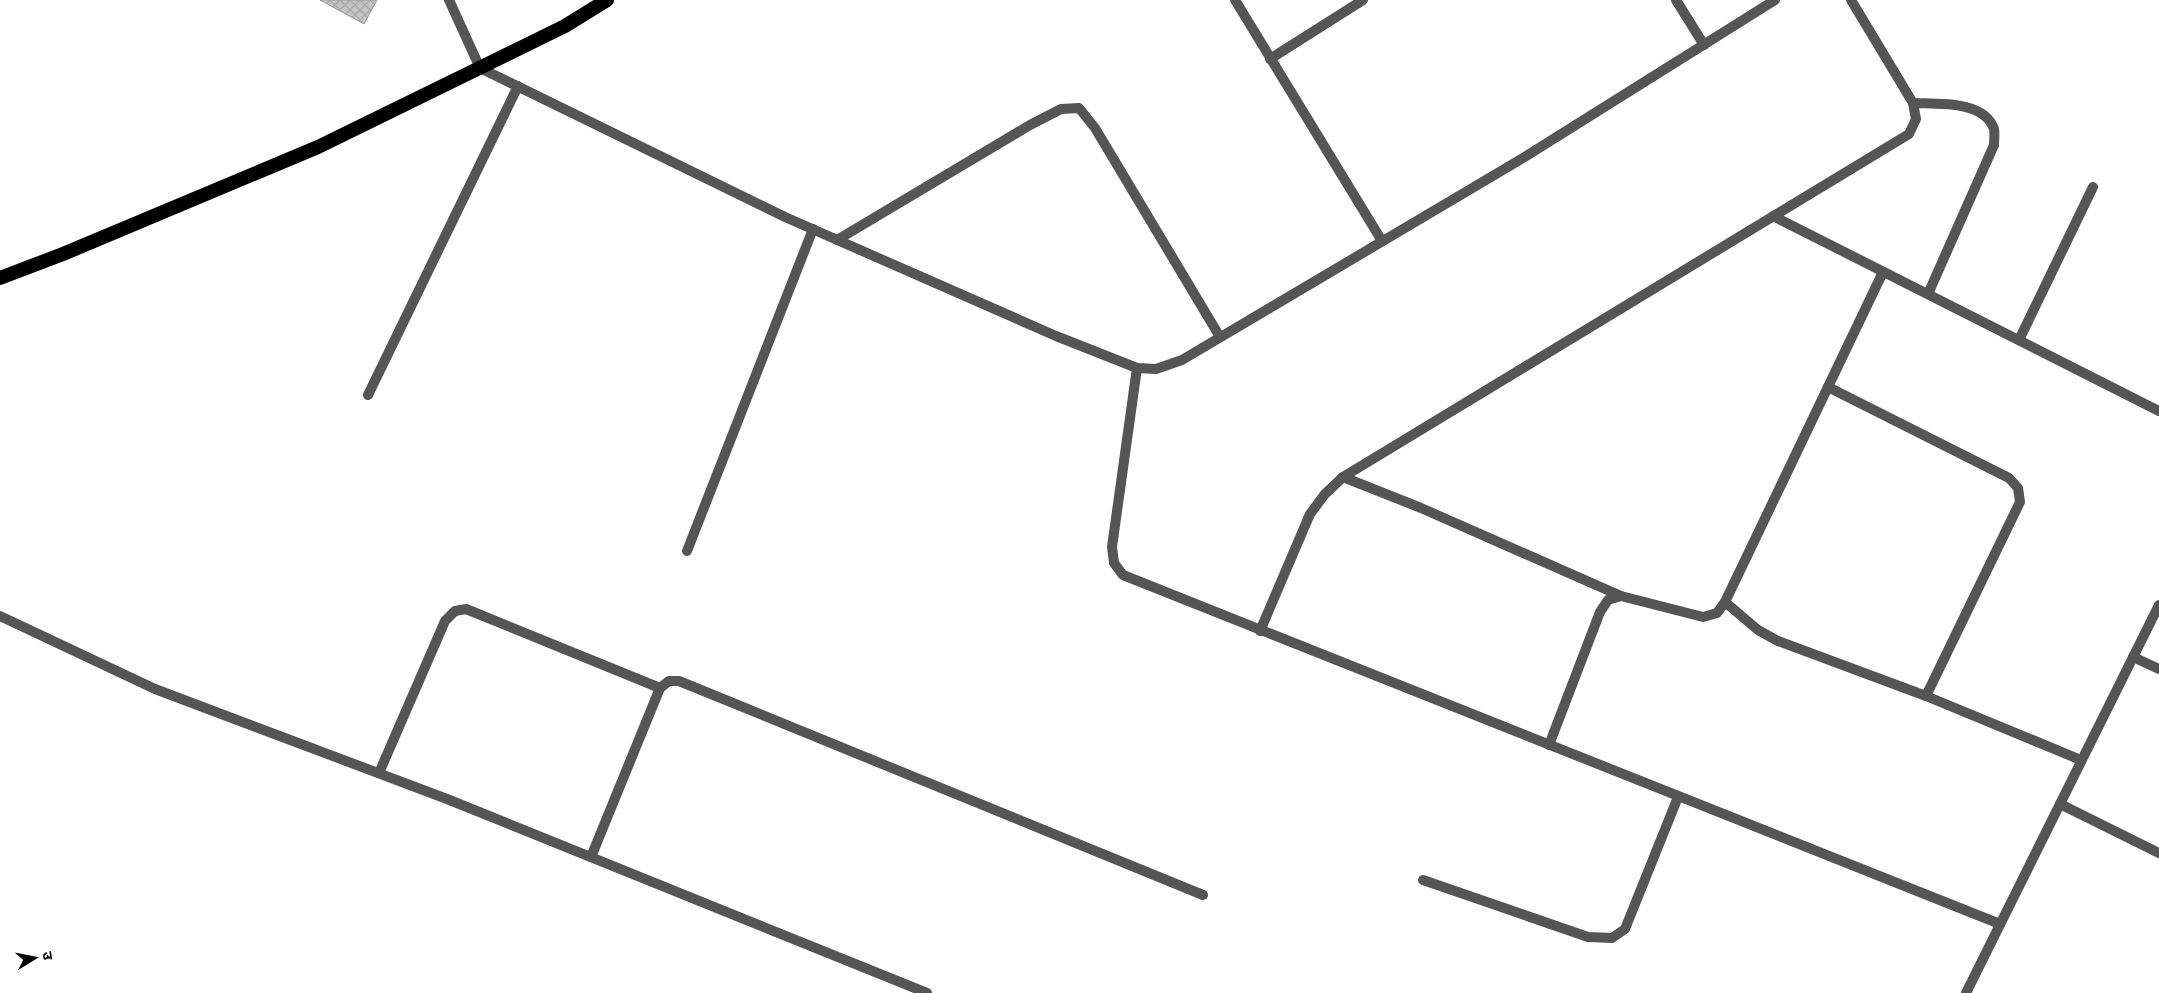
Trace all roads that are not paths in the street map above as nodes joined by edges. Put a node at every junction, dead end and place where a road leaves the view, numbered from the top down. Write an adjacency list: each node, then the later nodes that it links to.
1 (449, 0): 10 (street)
2 (607, 0): 10 (highway)
3 (1235, 0): 9 (street)
4 (1363, 0): 9 (street)
5 (1676, 0): 8 (street)
6 (1775, 0): 8 (street)
7 (1851, 0): 12 (street)
8 (1704, 45): 17 (street)
9 (1270, 59): 17 (street)
10 (480, 68): 11 (street); 19 (highway)
11 (518, 86): 15 (street); 25 (street)
12 (1913, 103): 14 (street); 20 (street)
13 (2093, 187): 22 (street)
14 (1773, 216): 18 (street); 27 (street)
15 (813, 229): 16 (street); 28 (street)
16 (837, 240): 21 (street); 23 (street)
17 (1382, 241): 21 (street)
18 (1884, 272): 20 (street); 24 (street)
19 (0, 278)
20 (1928, 294): 22 (street)
21 (1220, 337): 23 (street)
22 (2019, 340): 26 (street)
23 (1137, 368): 33 (street)
24 (1828, 387): 30 (street); 37 (street)
25 (368, 395)
26 (2159, 411)
27 (1343, 477): 29 (street); 33 (street)
28 (687, 551)
29 (1621, 596): 30 (street); 38 (street)
30 (1725, 602): 37 (street)
31 (2159, 605): 34 (street)
32 (0, 616): 40 (street)
33 (1260, 630): 38 (street)
34 (2133, 657): 35 (street); 39 (street)
35 (2159, 669)
36 (660, 688): 40 (street); 44 (street); 46 (street)
37 (1926, 696): 39 (street)
38 (1549, 745): 41 (street)
39 (2081, 760): 42 (street)
40 (379, 773): 44 (street)
41 (1678, 796): 45 (street); 47 (street)
42 (2060, 804): 43 (street); 47 (street)
43 (2159, 852)
44 (591, 857): 48 (street)
45 (1423, 880)
46 (1203, 895)
47 (2000, 924): 49 (street)
48 (926, 993)
49 (1966, 993)

